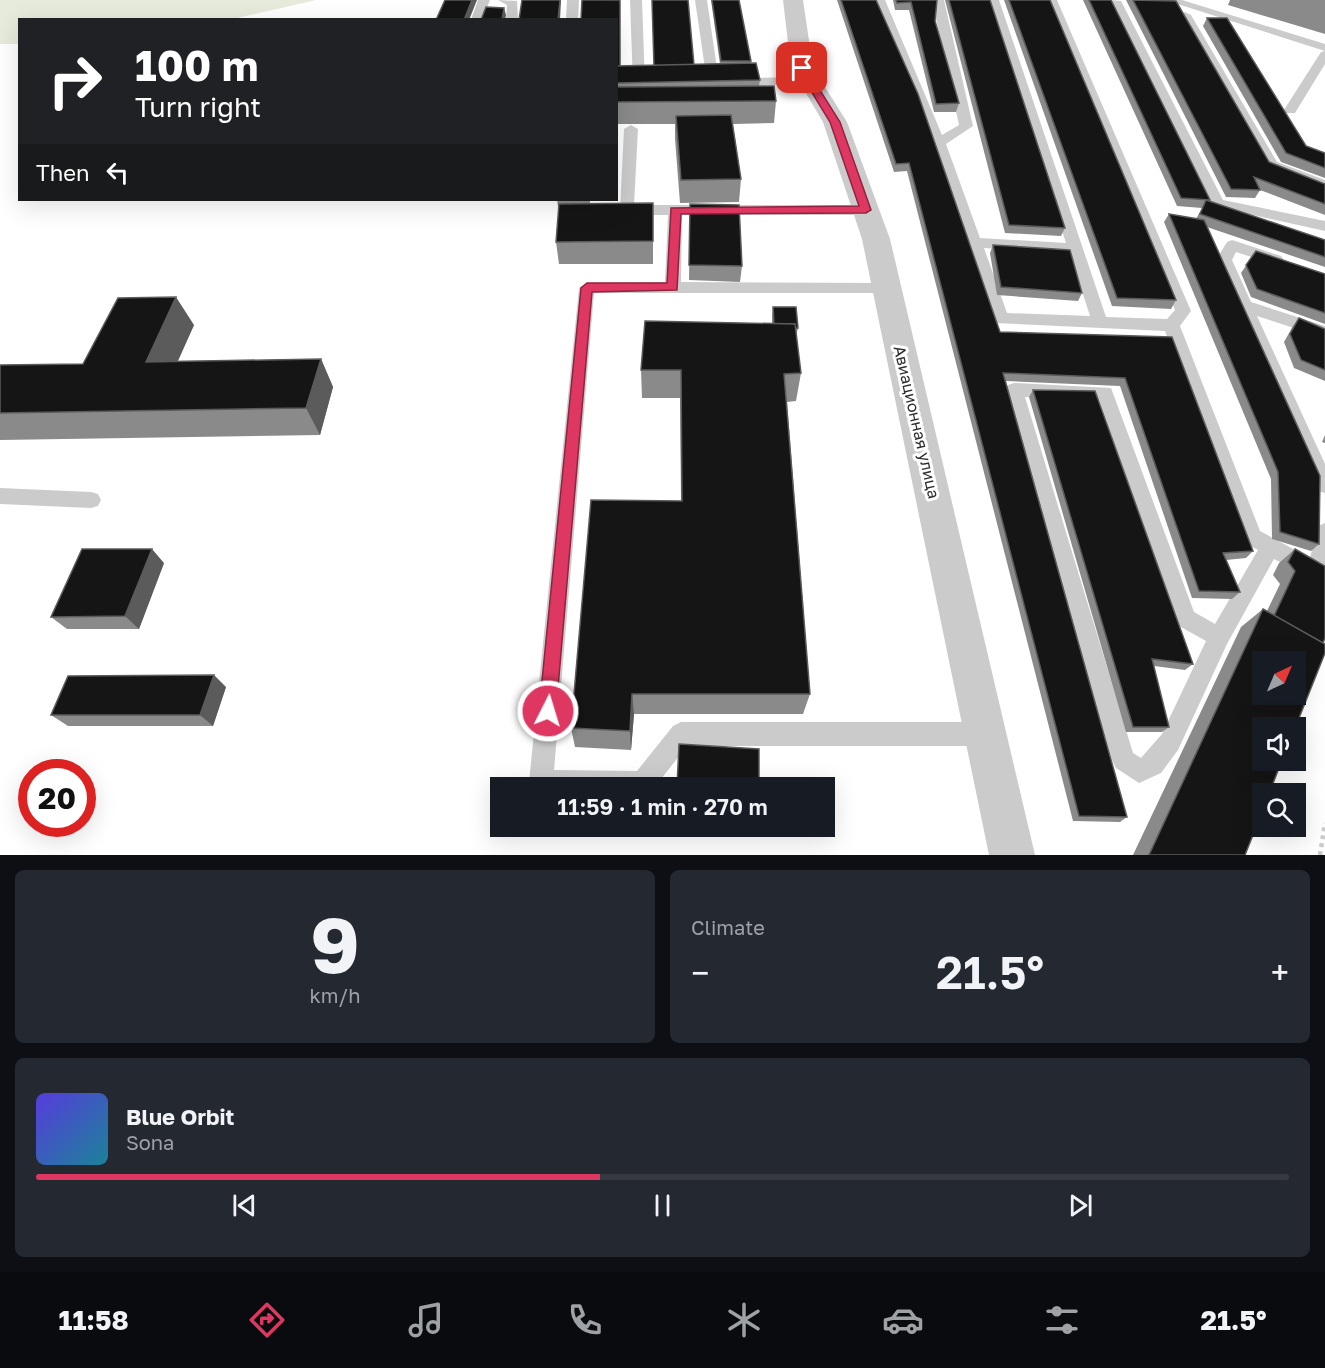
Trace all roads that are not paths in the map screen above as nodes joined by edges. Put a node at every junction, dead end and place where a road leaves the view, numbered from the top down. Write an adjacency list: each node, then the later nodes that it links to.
1 (484, 0): 14 (lane)
2 (504, 0): 15 (lane)
3 (573, 0): 16 (lane)
4 (636, 0): 20 (lane)
5 (701, 0): 19 (lane)
6 (793, 0): 19 (street, Авиационная улица)
7 (879, 0): 23 (lane)
8 (938, 0): 23 (lane)
9 (993, 0): 29 (lane)
10 (1051, 0): 35 (lane)
11 (1172, 0): 17 (lane)
12 (1115, 1): 27 (lane)
13 (1185, 15): 24 (lane)
14 (477, 18)
15 (512, 18)
16 (572, 18)
17 (1325, 48)
18 (1325, 55): 21 (lane)
19 (810, 81): 26 (street, Авиационная улица)
20 (639, 84)
21 (1290, 110)
22 (631, 129): 25 (lane)
23 (938, 143): 28 (lane)
24 (1325, 185)
25 (675, 210): 26 (lane); 31 (lane)
26 (866, 210): 32 (street, Авиационная улица)
27 (1325, 226)
28 (974, 243): 29 (lane); 34 (lane)
29 (1076, 249): 34 (lane)
30 (1294, 266): 33 (lane)
31 (673, 287): 32 (lane); 44 (lane)
32 (887, 288): 44 (street, Авиационная улица)
33 (1245, 306): 36 (lane); 37 (lane)
34 (1100, 322): 35 (lane)
35 (1171, 325): 41 (lane)
36 (1325, 332)
37 (1325, 485)
38 (0, 496): 39 (lane)
39 (91, 500)
40 (1325, 532): 42 (lane)
41 (1270, 547): 42 (lane); 43 (lane)
42 (1321, 574)
43 (1219, 638): 43 (lane)
44 (987, 734): 45 (street, Авиационная улица)
45 (1012, 855)

